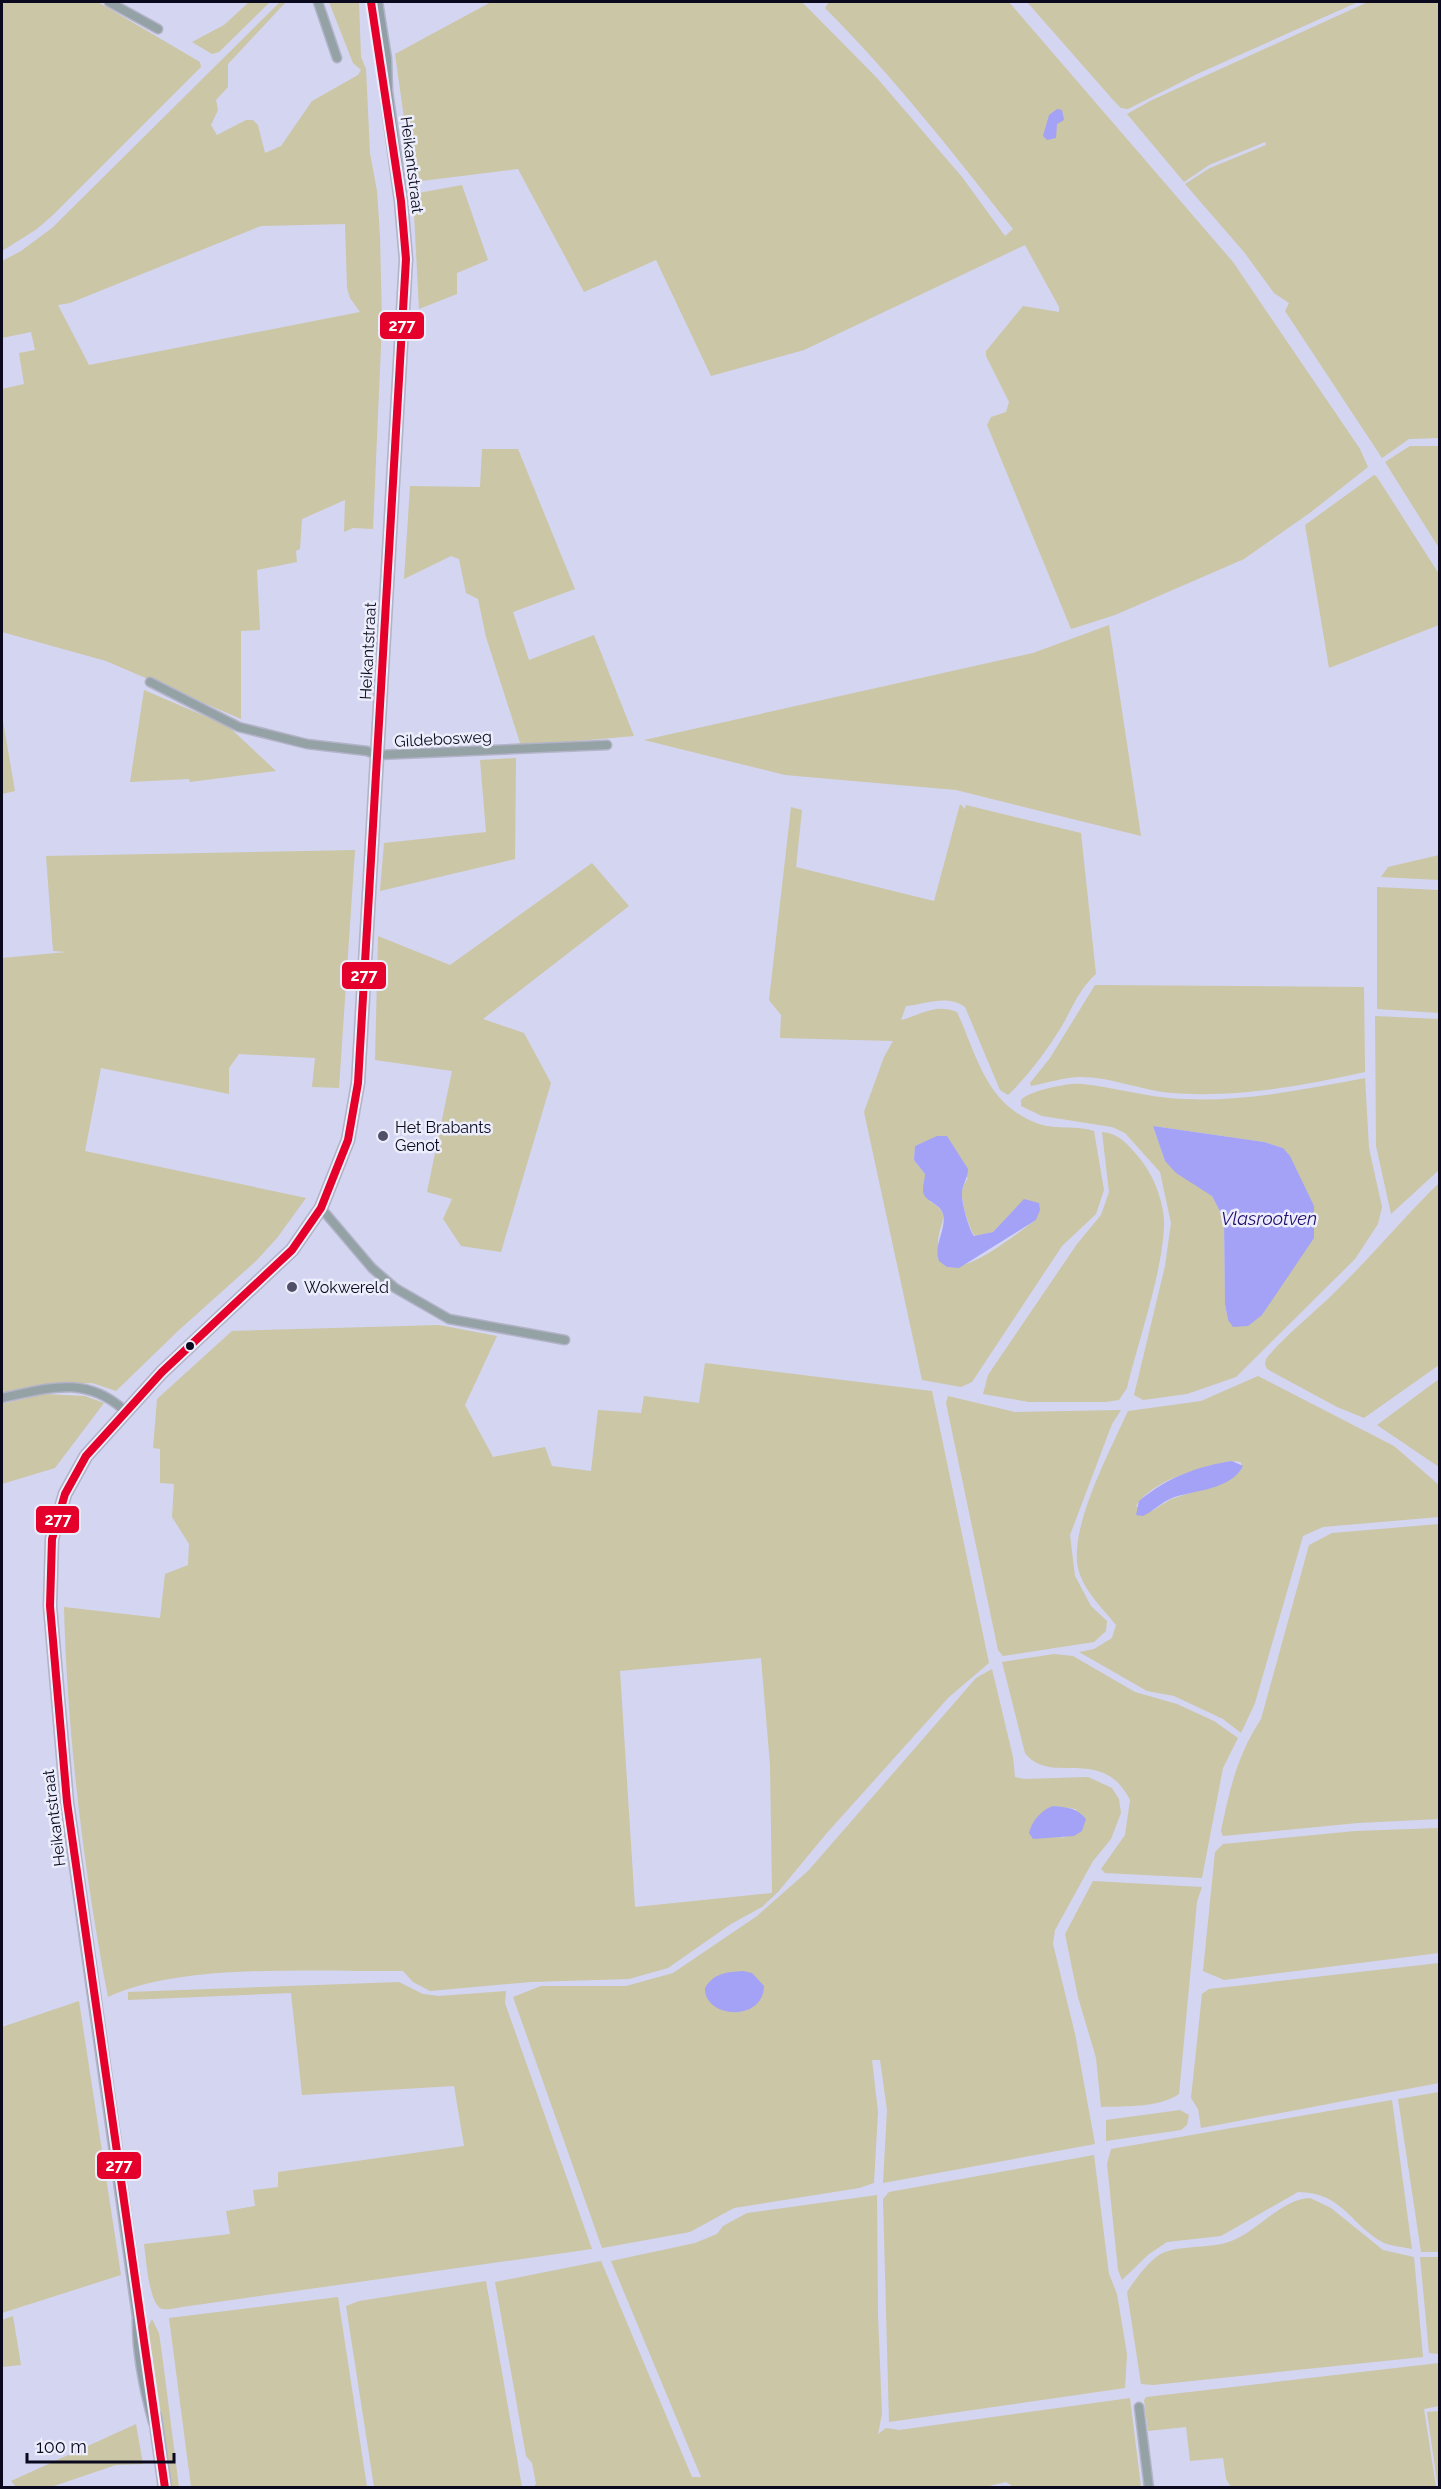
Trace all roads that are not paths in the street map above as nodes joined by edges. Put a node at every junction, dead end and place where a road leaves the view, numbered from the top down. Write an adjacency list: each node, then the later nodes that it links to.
1 (109, 2): 5 (street)
2 (318, 2): 6 (street)
3 (371, 2): 7 (street, Heikantstraat)
4 (376, 2): 7 (street, Heikantstraat)
5 (158, 29)
6 (337, 57)
7 (386, 91): 10 (street, Heikantstraat)
8 (150, 682): 10 (street, Gildebosweg)
9 (607, 745): 10 (street, Gildebosweg)
10 (378, 755): 11 (street, Heikantstraat)
11 (321, 1208): 12 (street); 14 (street, Heikantstraat)
12 (565, 1340)
13 (2, 1398): 14 (street)
14 (124, 1410): 16 (street, Heikantstraat)
15 (1138, 2407): 17 (street)
16 (165, 2487)
17 (1149, 2487)

